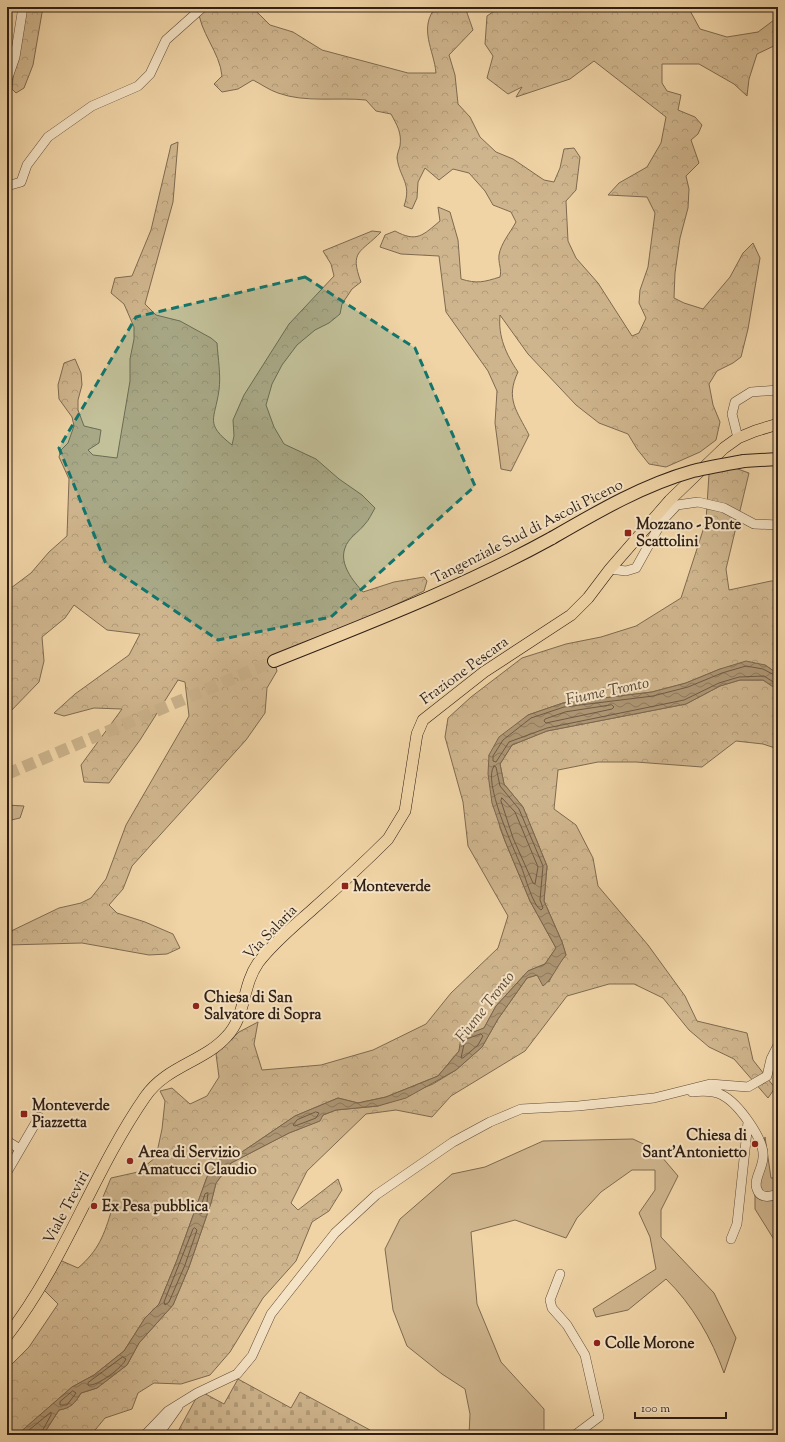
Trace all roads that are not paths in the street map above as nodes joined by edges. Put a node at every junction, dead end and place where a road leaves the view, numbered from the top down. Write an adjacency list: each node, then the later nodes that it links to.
1 (23, 7): 3 (street)
2 (203, 7): 4 (street)
3 (7, 80)
4 (7, 186)
5 (778, 390): 7 (street)
6 (778, 424): 7 (main road, Frazione Pescara)
7 (738, 438): 10 (main road, Frazione Pescara)
8 (778, 459): 11 (highway, Tangenziale Sud di Ascoli Piceno, bridge)
9 (778, 525): 10 (street)
10 (610, 569): 12 (main road, Frazione Pescara)
11 (274, 661)
12 (344, 881): 14 (main road, Via Salaria)
13 (778, 1045): 15 (street)
14 (149, 1091): 24 (main road, Viale Treviri)
15 (674, 1094): 17 (street); 25 (street)
16 (39, 1117): 19 (street)
17 (748, 1122): 21 (street); 22 (street)
18 (7, 1142): 19 (street)
19 (20, 1149): 20 (street)
20 (7, 1172)
21 (778, 1194)
22 (731, 1239)
23 (560, 1274): 27 (street)
24 (7, 1336)
25 (159, 1428): 26 (street)
26 (145, 1435)
27 (575, 1435)

